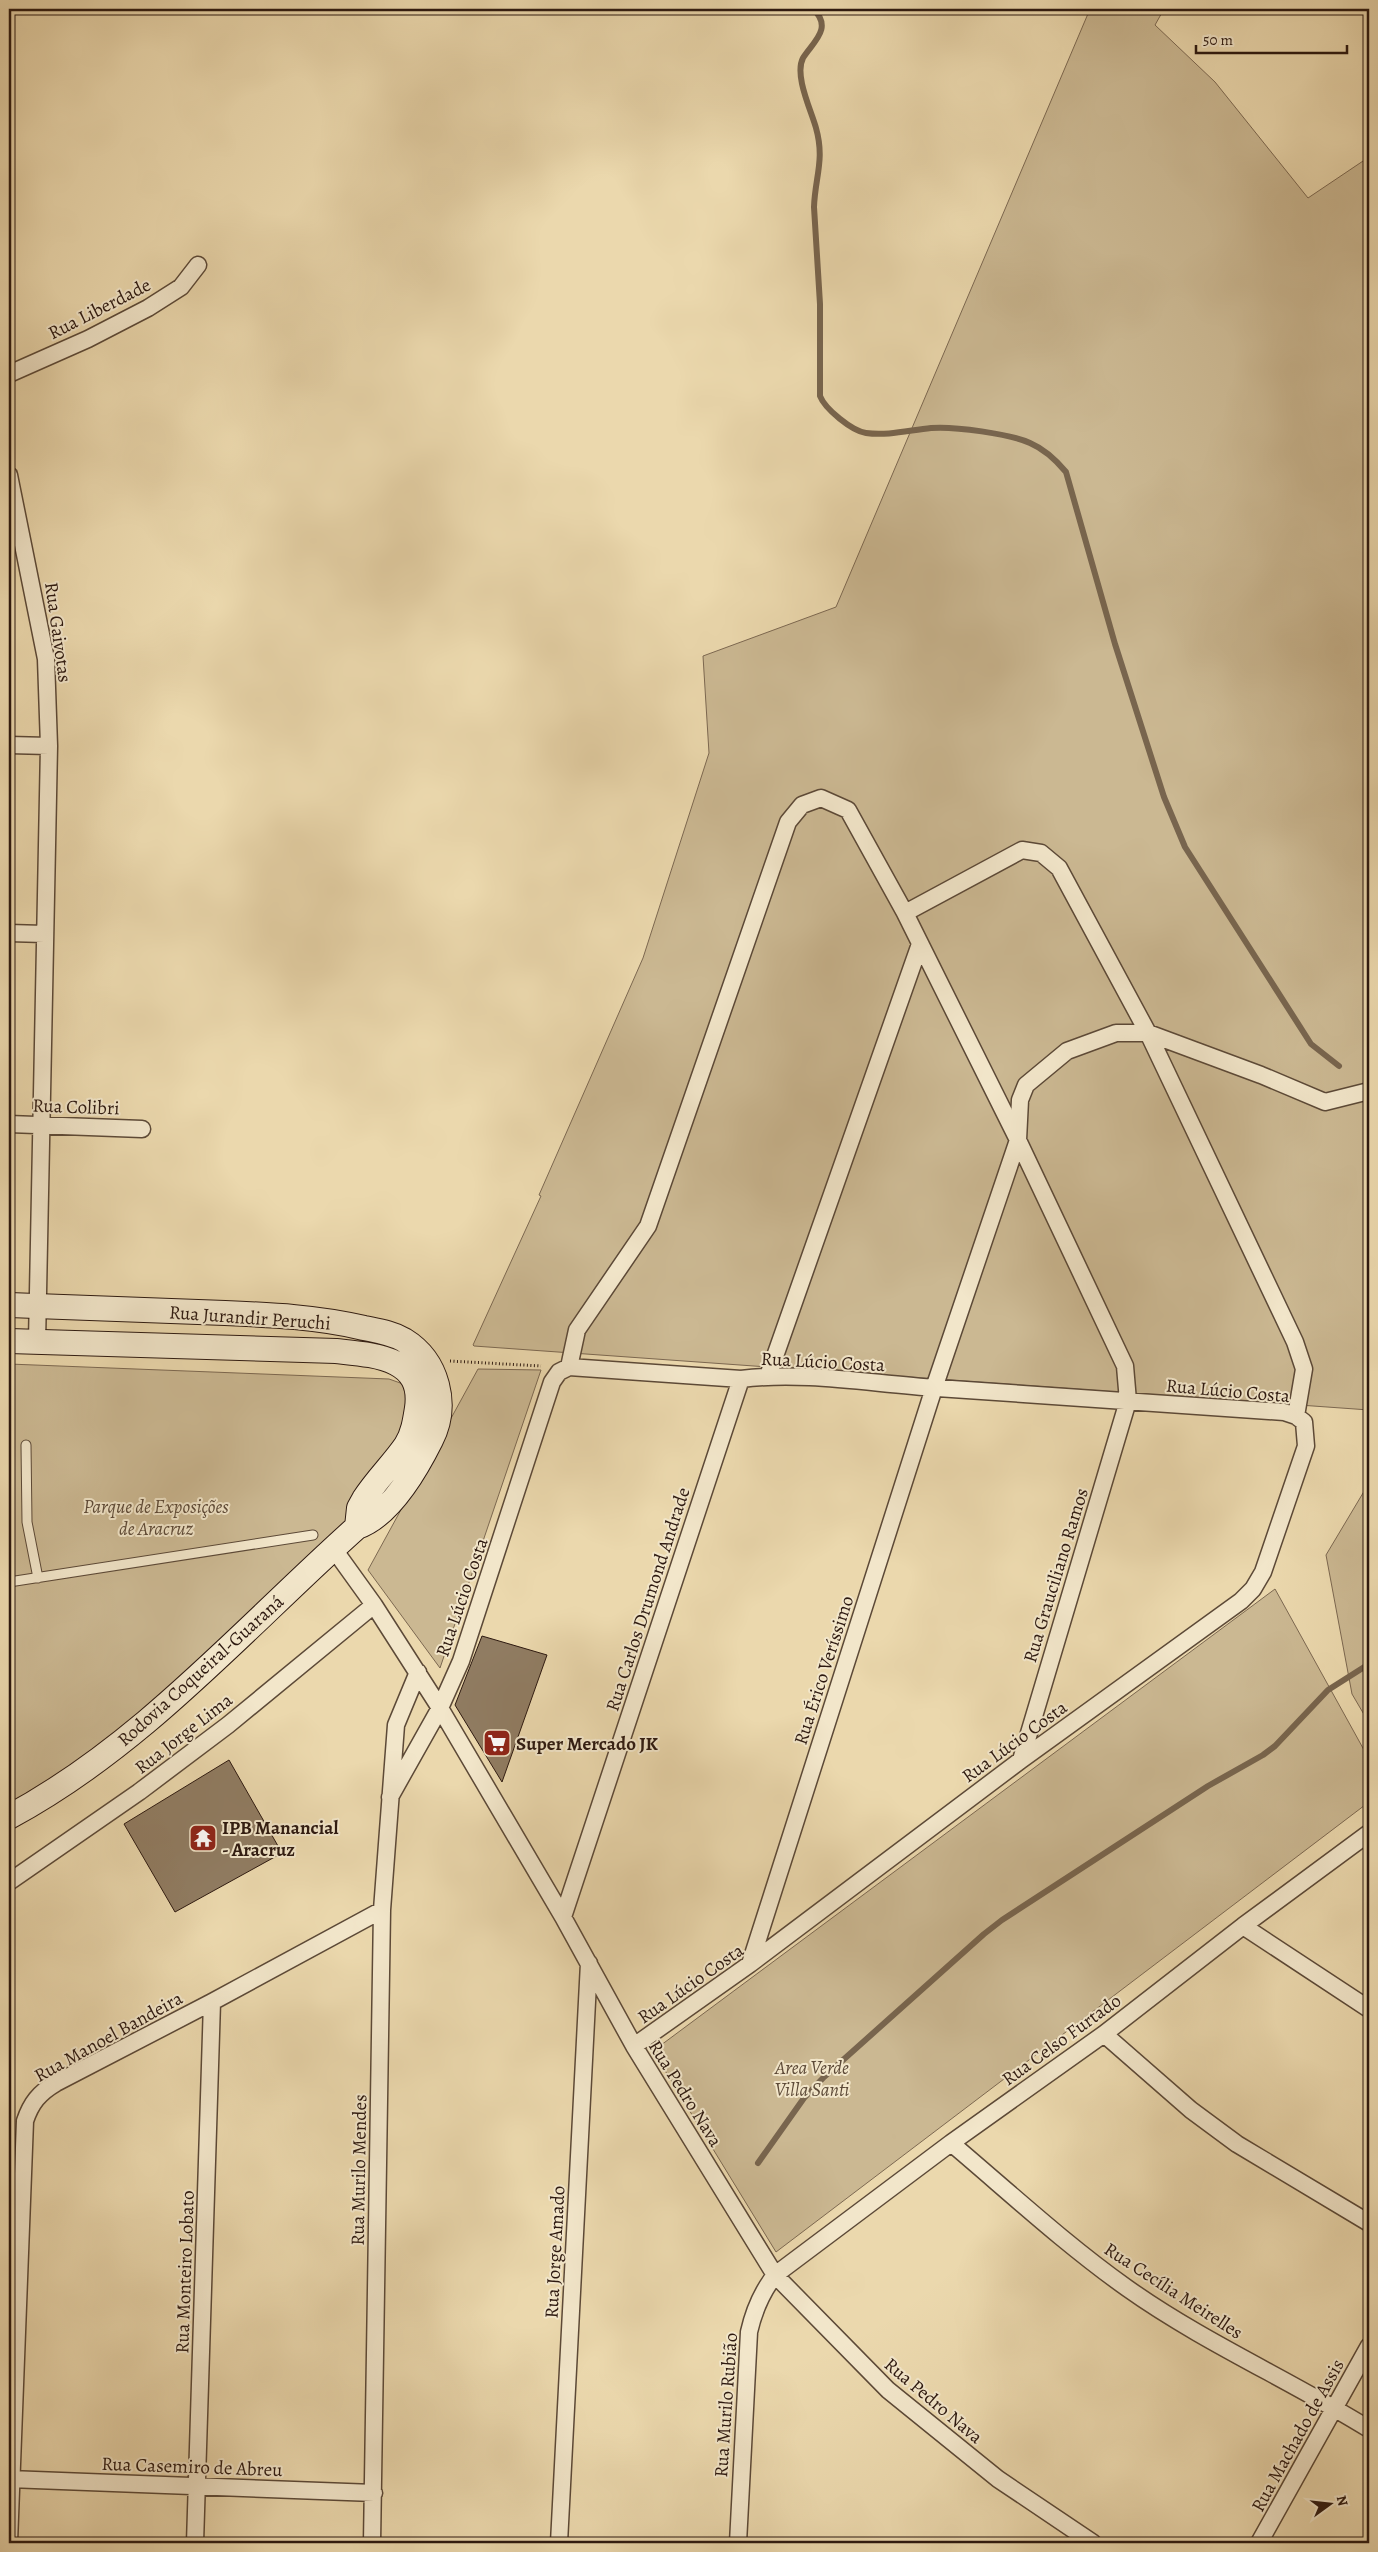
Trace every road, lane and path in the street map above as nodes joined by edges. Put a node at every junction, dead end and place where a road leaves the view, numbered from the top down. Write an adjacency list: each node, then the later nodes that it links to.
1 (198, 265): 2 (street, Rua Liberdade)
2 (9, 374)
3 (9, 476): 4 (street, Rua Gaivotas)
4 (16, 541): 6 (street, Rua Gaivotas)
5 (9, 745): 6 (street)
6 (49, 746): 9 (street, Rua Gaivotas)
7 (905, 913): 10 (street); 11 (street); 22 (street)
8 (9, 933): 9 (street)
9 (44, 934): 14 (street, Rua Gaivotas)
10 (920, 944): 16 (street); 23 (street)
11 (1148, 1033): 12 (street); 16 (street); 27 (street)
12 (1369, 1091)
13 (9, 1124): 14 (street, Rua Colibri)
14 (40, 1125): 15 (street, Rua Colibri); 18 (street, Rua Gaivotas)
15 (142, 1129)
16 (1018, 1140): 25 (street, Rua Érico Veríssimo); 26 (street)
17 (9, 1305): 18 (street, Rua Jurandir Peruchi)
18 (37, 1306): 20 (street, Rua Gaivotas); 21 (street, Rua Jurandir Peruchi)
19 (9, 1341): 20 (street, Rua Jurandir Peruchi)
20 (37, 1342): 29 (street, Rua Jurandir Peruchi)
21 (425, 1360): 22 (path); 29 (street, Rua Jurandir Peruchi)
22 (569, 1367): 24 (street, Rua Lúcio Costa); 36 (street, Rua Lúcio Costa)
23 (768, 1376): 24 (street, Rua Lúcio Costa); 25 (street, Rua Lúcio Costa)
24 (741, 1379): 43 (street, Rua Carlos Drumond Andrade)
25 (934, 1388): 26 (street, Rua Lúcio Costa); 46 (street, Rua Érico Veríssimo)
26 (1128, 1402): 27 (street, Rua Lúcio Costa); 37 (street, Rua Grauciliano Ramos)
27 (1296, 1416): 37 (street, Rua Lúcio Costa)
28 (26, 1445): 32 (lane)
29 (390, 1484): 31 (street, Rodovia Coqueiral-Guaraná)
30 (313, 1535): 32 (lane)
31 (333, 1548): 34 (street, Rua Pedro Nava); 39 (street, Rodovia Coqueiral-Guaraná)
32 (38, 1578): 33 (lane)
33 (9, 1582)
34 (374, 1604): 35 (street, Rua Pedro Nava); 41 (street, Rua Jorge Lima)
35 (418, 1672): 36 (street, Rua Pedro Nava); 38 (street, Rua Murilo Mendes)
36 (440, 1708): 38 (street, Rua Murilo Mendes); 43 (street, Rua Pedro Nava)
37 (1021, 1760): 46 (street, Rua Lúcio Costa)
38 (390, 1797): 42 (street, Rua Murilo Mendes)
39 (9, 1817)
40 (1369, 1833): 44 (street, Rua Celso Furtado)
41 (9, 1882)
42 (382, 1910): 47 (street, Rua Manoel Bandeira); 59 (street, Rua Murilo Mendes)
43 (563, 1917): 45 (street, Rua Pedro Nava)
44 (1243, 1926): 48 (street); 49 (street, Rua Celso Furtado)
45 (589, 1963): 50 (street, Rua Pedro Nava); 63 (street, Rua Jorge Amado)
46 (750, 1964): 50 (street, Rua Lúcio Costa)
47 (212, 2002): 57 (street, Rua Manoel Bandeira); 58 (street, Rua Monteiro Lobato)
48 (1369, 2009)
49 (1104, 2034): 51 (street, Rua Celso Furtado); 52 (street)
50 (634, 2046): 53 (street, Rua Pedro Nava)
51 (951, 2143): 53 (street, Rua Celso Furtado); 55 (street, Rua Cecília Meirelles)
52 (1369, 2223)
53 (775, 2275): 64 (street, Rua Murilo Rubião); 65 (street, Rua Pedro Nava)
54 (1369, 2346): 55 (street, Rua Machado de Assis)
55 (1335, 2407): 56 (street, Rua Cecília Meirelles); 66 (street, Rua Machado de Assis)
56 (1369, 2428)
57 (10, 2479): 58 (street, Rua Casemiro de Abreu); 60 (street, Rua Manoel Bandeira)
58 (198, 2486): 59 (street, Rua Casemiro de Abreu); 61 (street, Rua Monteiro Lobato)
59 (374, 2493): 62 (street, Rua Murilo Mendes)
60 (9, 2543)
61 (195, 2543)
62 (372, 2543)
63 (559, 2543)
64 (738, 2543)
65 (1093, 2543)
66 (1259, 2543)

